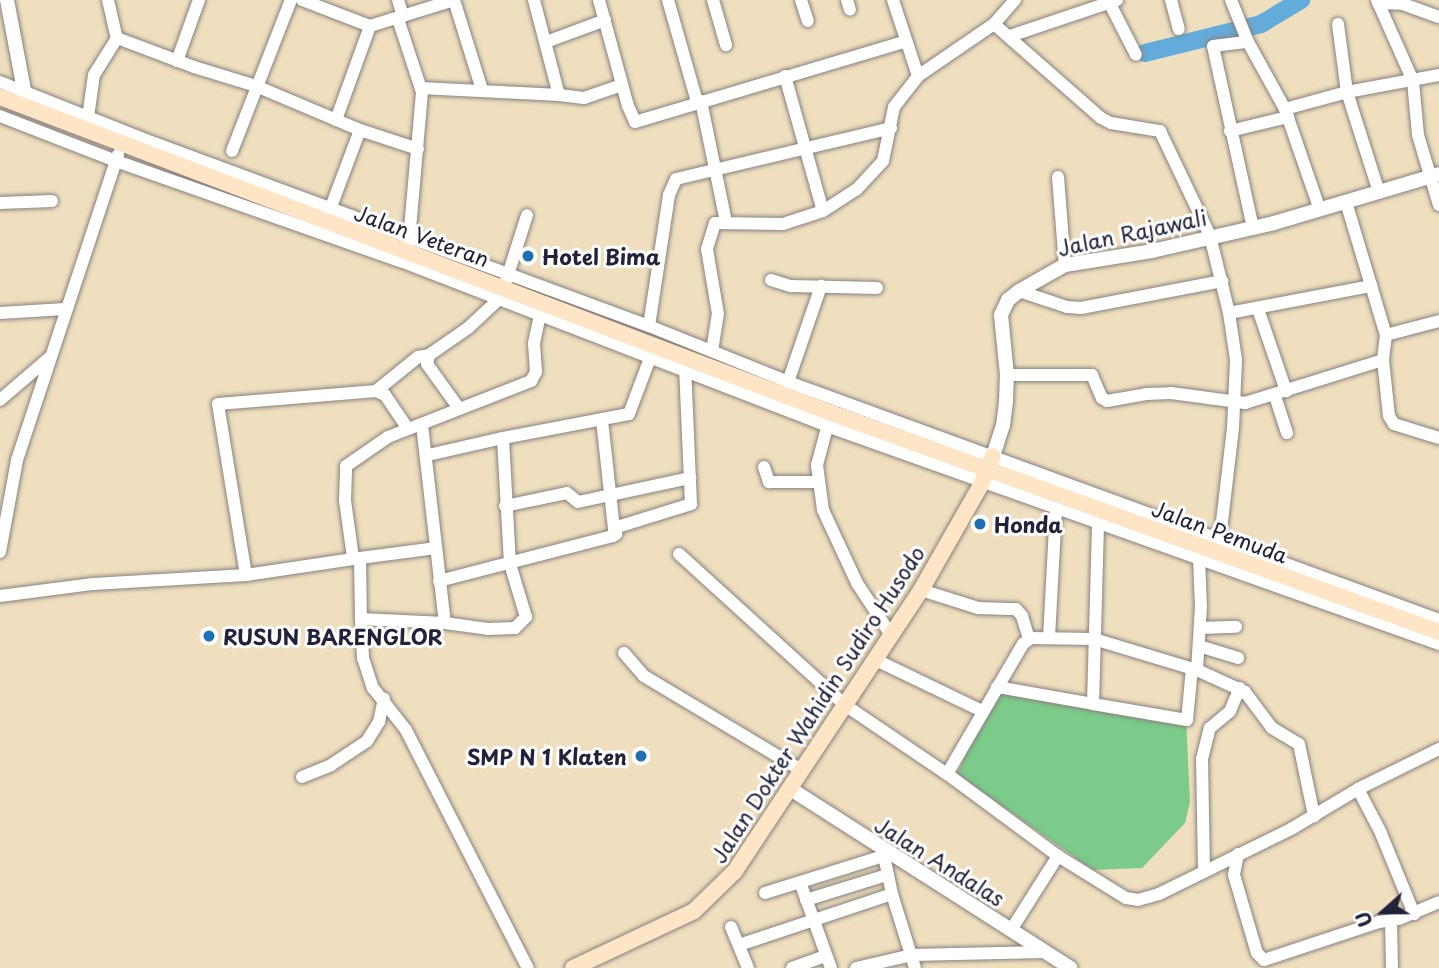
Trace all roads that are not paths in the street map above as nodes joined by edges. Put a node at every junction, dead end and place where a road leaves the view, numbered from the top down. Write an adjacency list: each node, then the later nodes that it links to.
1 (7, 0): 47 (street)
2 (108, 0): 29 (street)
3 (200, 0): 34 (street)
4 (291, 0): 41 (street)
5 (302, 0): 25 (street)
6 (398, 0): 20 (street)
7 (454, 0): 20 (street); 43 (street)
8 (534, 0): 31 (street)
9 (599, 0): 21 (street)
10 (669, 0): 48 (street)
11 (713, 0): 32 (street)
12 (801, 0): 22 (street)
13 (893, 0): 30 (street)
14 (1015, 0): 23 (street)
15 (1171, 0): 26 (street)
16 (1231, 0): 28 (street)
17 (1113, 1): 27 (street); 33 (street)
18 (1378, 2): 19 (street); 38 (street)
19 (1439, 17)
20 (401, 18): 25 (street); 42 (street)
21 (605, 20): 31 (street); 40 (street)
22 (807, 21)
23 (995, 24): 27 (street); 37 (street)
24 (1338, 24): 44 (street)
25 (370, 26): 51 (street)
26 (1179, 29)
27 (1010, 36): 74 (street)
28 (1245, 36): 49 (street); 55 (street)
29 (117, 38): 34 (street); 52 (street)
30 (906, 41): 36 (street); 37 (street)
31 (546, 42): 45 (street)
32 (726, 45)
33 (1136, 55)
34 (177, 61): 41 (street)
35 (1439, 75): 38 (street)
36 (786, 76): 48 (street); 57 (street)
37 (918, 76): 53 (street)
38 (1413, 81): 44 (street); 61 (street)
39 (0, 82): 47 (street)
40 (622, 85): 45 (street); 48 (street)
41 (256, 86): 51 (street); 60 (street)
42 (421, 88): 43 (street); 56 (street)
43 (482, 90): 45 (street)
44 (1347, 92): 49 (street); 63 (street)
45 (558, 94)
46 (0, 97): 47 (main road, Jalan Veteran)
47 (23, 97): 52 (main road, Jalan Veteran)
48 (699, 102): 59 (street)
49 (1287, 113): 55 (street); 69 (street)
50 (0, 116): 58 (street)
51 (336, 120): 54 (street)
52 (87, 125): 58 (main road, Jalan Veteran); 60 (street)
53 (891, 128): 57 (street); 70 (street)
54 (360, 130): 56 (street); 68 (street)
55 (1230, 131): 73 (street)
56 (418, 149): 75 (street)
57 (807, 150): 59 (street); 70 (street)
58 (118, 153): 60 (main road, Jalan Veteran); 84 (street)
59 (716, 168): 72 (street); 90 (street)
60 (225, 171): 68 (street); 75 (main road, Jalan Veteran)
61 (1434, 176): 63 (street, Jalan Rajawali); 67 (street)
62 (1058, 177): 76 (street)
63 (1379, 192): 65 (street, Jalan Rajawali)
64 (52, 201): 66 (street)
65 (1346, 202): 69 (street, Jalan Rajawali); 80 (street)
66 (0, 203)
67 (1439, 205)
68 (331, 207): 75 (street)
69 (1320, 210): 73 (street, Jalan Rajawali)
70 (823, 211): 72 (street)
71 (527, 215): 81 (street)
72 (726, 222): 93 (street)
73 (1253, 228): 74 (street, Jalan Rajawali)
74 (1210, 236): 76 (street, Jalan Rajawali); 78 (street)
75 (407, 250): 81 (main road, Jalan Veteran)
76 (1065, 265): 83 (street, Jalan Rajawali)
77 (771, 280): 79 (street)
78 (1222, 281): 83 (street); 87 (street)
79 (821, 286): 82 (street); 99 (street)
80 (1371, 286): 85 (street); 91 (street)
81 (504, 287): 88 (street); 90 (street); 92 (main road, Jalan Veteran); 94 (street)
82 (877, 288)
83 (1019, 291): 98 (street, Jalan Rajawali)
84 (65, 309): 86 (street); 95 (street)
85 (1258, 309): 87 (street); 102 (street)
86 (0, 313)
87 (1229, 313): 104 (street)
88 (540, 315): 92 (street); 105 (street)
89 (1439, 321): 91 (street)
90 (649, 326): 93 (street)
91 (1386, 335): 96 (street)
92 (653, 350): 97 (main road, Jalan Veteran); 107 (street)
93 (712, 351): 100 (street)
94 (429, 355): 101 (street); 105 (street)
95 (50, 356): 103 (street); 125 (street)
96 (1383, 360): 102 (street); 112 (street)
97 (686, 363): 100 (main road, Jalan Veteran); 116 (street)
98 (1007, 374): 104 (street); 115 (street, Jalan Rajawali)
99 (788, 382): 100 (street); 115 (street)
100 (751, 384): 106 (main road, Jalan Veteran)
101 (376, 391): 109 (street); 130 (street)
102 (1281, 394): 104 (street); 110 (street)
103 (0, 400)
104 (1234, 404): 123 (street)
105 (458, 407): 108 (street)
106 (829, 419): 115 (main road, Jalan Veteran); 117 (street)
107 (602, 420): 111 (street); 118 (street)
108 (422, 425): 109 (street); 113 (street)
109 (408, 429): 127 (street)
110 (1287, 433)
111 (503, 438): 113 (street); 119 (street)
112 (1439, 438)
113 (428, 455): 124 (street)
114 (764, 467): 117 (street)
115 (988, 468): 120 (street); 123 (main road, Jalan Pemuda); 132 (main road, Jalan Dokter Wahidin Sudiro Husodo)
116 (690, 478): 118 (street); 122 (street)
117 (818, 482): 140 (street)
118 (610, 496): 119 (street); 122 (street)
119 (505, 506): 129 (street)
120 (1056, 507): 121 (street); 141 (street)
121 (1098, 523): 128 (street); 143 (street)
122 (614, 527): 129 (street)
123 (1220, 546): 135 (street); 139 (main road, Jalan Pemuda)
124 (436, 548): 127 (street); 131 (street)
125 (0, 552)
126 (679, 554): 154 (street)
127 (357, 558): 130 (street); 134 (street)
128 (1199, 560): 138 (street); 144 (street)
129 (510, 564): 131 (street); 136 (street)
130 (246, 575): 133 (street)
131 (439, 581): 136 (street)
132 (921, 590): 140 (main road, Jalan Dokter Wahidin Sudiro Husodo); 142 (street)
133 (0, 596)
134 (361, 619): 136 (street); 152 (street)
135 (1439, 620)
136 (445, 623)
137 (1236, 627): 138 (street)
138 (1200, 628): 145 (street)
139 (1439, 632)
140 (891, 635): 148 (main road, Jalan Dokter Wahidin Sudiro Husodo)
141 (1048, 638): 142 (street); 143 (street)
142 (1029, 639): 150 (street)
143 (1094, 639): 149 (street); 153 (street)
144 (1439, 644)
145 (1199, 646): 147 (street); 149 (street)
146 (624, 653): 157 (street)
147 (1238, 659)
148 (876, 660): 154 (main road, Jalan Dokter Wahidin Sudiro Husodo); 155 (street)
149 (1195, 669): 151 (street); 153 (street)
150 (997, 687): 153 (street); 155 (street)
151 (1240, 688): 162 (street); 167 (street)
152 (384, 699): 159 (street); 184 (street)
153 (1093, 704)
154 (845, 705): 157 (main road, Jalan Dokter Wahidin Sudiro Husodo); 158 (street)
155 (982, 711): 158 (street)
156 (1439, 749): 161 (street)
157 (801, 770): 160 (main road, Jalan Dokter Wahidin Sudiro Husodo)
158 (947, 774): 165 (street)
159 (302, 777)
160 (789, 788): 163 (street, Jalan Andalas); 185 (main road, Jalan Dokter Wahidin Sudiro Husodo)
161 (1358, 789): 162 (street); 175 (street)
162 (1314, 816): 164 (street)
163 (883, 853): 168 (street); 170 (street); 179 (street, Jalan Andalas)
164 (1238, 854): 166 (street); 169 (street)
165 (1058, 856): 167 (street); 179 (street)
166 (1219, 865): 167 (street); 169 (street)
167 (1204, 871)
168 (887, 875): 172 (street); 173 (street)
169 (1234, 876): 176 (street)
170 (800, 882): 171 (street); 173 (street)
171 (765, 893)
172 (892, 894): 177 (street); 182 (street)
173 (806, 900): 177 (street)
174 (1439, 902): 175 (street)
175 (1414, 914): 176 (street)
176 (1391, 921): 190 (street)
177 (812, 922): 180 (street); 183 (street)
178 (731, 927): 180 (street)
179 (1011, 930): 181 (street, Jalan Andalas)
180 (738, 945): 186 (street)
181 (1044, 952): 182 (street); 189 (street, Jalan Andalas)
182 (913, 961): 188 (street)
183 (828, 962): 187 (street)
184 (528, 968)
185 (573, 968)
186 (748, 968)
187 (793, 968)
188 (856, 968)
189 (1070, 968)
190 (1392, 968)

